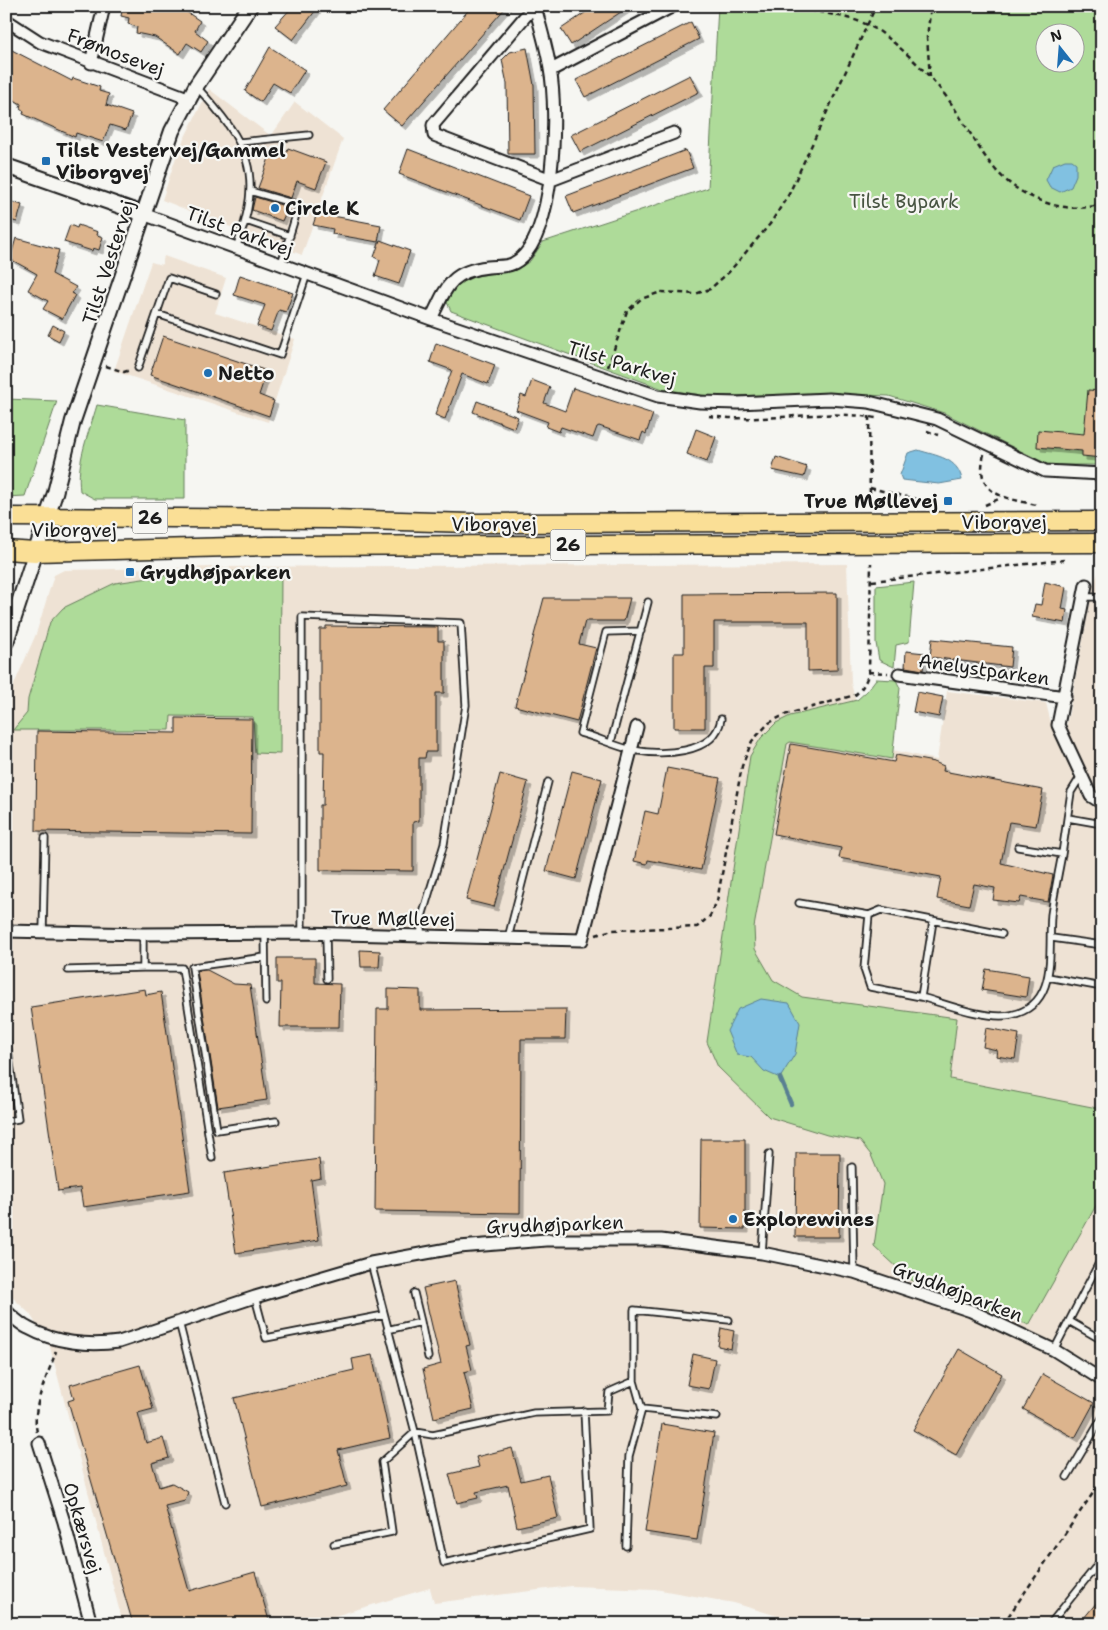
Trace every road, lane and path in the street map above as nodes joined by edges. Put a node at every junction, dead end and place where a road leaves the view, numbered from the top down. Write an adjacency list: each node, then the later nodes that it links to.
1 (104, 6): 10 (street)
2 (250, 6): 13 (street, Tilst Vestervej)
3 (535, 6): 11 (street); 18 (street)
4 (674, 6): 11 (street)
5 (793, 6): 9 (path)
6 (876, 6): 9 (path)
7 (931, 6): 12 (path)
8 (6, 20): 10 (street, Frømosevej)
9 (866, 24): 12 (path); 32 (path)
10 (91, 62): 13 (street, Frømosevej)
11 (551, 70): 18 (street)
12 (930, 79): 20 (path)
13 (193, 93): 16 (lane); 21 (street, Tilst Vestervej)
14 (674, 133): 18 (street)
15 (309, 135): 16 (lane)
16 (240, 142): 19 (lane)
17 (6, 166): 21 (street)
18 (551, 180): 29 (street)
19 (250, 191): 22 (lane); 23 (lane)
20 (1102, 204)
21 (143, 214): 24 (street, Tilst Parkvej); 30 (street, Tilst Vestervej)
22 (246, 221): 23 (lane); 24 (lane)
23 (290, 236): 25 (lane)
24 (236, 248): 25 (street, Tilst Parkvej)
25 (281, 264): 26 (street, Tilst Parkvej)
26 (307, 274): 28 (lane); 29 (street, Tilst Parkvej)
27 (216, 294): 28 (lane)
28 (157, 314): 31 (lane)
29 (431, 319): 32 (street, Tilst Parkvej)
30 (95, 362): 31 (path); 44 (street, Tilst Vestervej)
31 (138, 368)
32 (605, 379): 37 (street, Tilst Parkvej)
33 (877, 418): 38 (path)
34 (920, 428): 35 (path)
35 (938, 435)
36 (975, 450): 39 (path)
37 (1102, 474)
38 (870, 488): 40 (path); 41 (path)
39 (1001, 498): 42 (path); 43 (path)
40 (870, 502)
41 (936, 504)
42 (985, 505)
43 (1039, 506)
44 (48, 516): 45 (main road, Viborgvej / 26); 46 (main road, Viborgvej / 26); 49 (street, Tilst Vestervej)
45 (6, 517)
46 (1102, 520)
47 (1102, 543): 49 (main road, Viborgvej / 26)
48 (6, 550): 49 (main road, Viborgvej / 26)
49 (35, 552): 58 (street)
50 (1072, 560): 52 (path)
51 (871, 563): 52 (path)
52 (872, 581): 59 (path)
53 (1086, 584): 54 (street, Anelystparken)
54 (1084, 597): 55 (lane); 61 (street, Anelystparken)
55 (1102, 597)
56 (648, 602): 57 (lane)
57 (641, 631): 64 (lane); 64 (lane)
58 (6, 642)
59 (869, 672): 60 (path); 87 (path)
60 (895, 674): 61 (street, Anelystparken)
61 (1065, 697): 66 (street, Anelystparken)
62 (721, 720): 65 (lane)
63 (637, 727): 65 (street)
64 (611, 742): 65 (lane)
65 (631, 750): 87 (street)
66 (1081, 776): 68 (street, Anelystparken); 69 (lane)
67 (548, 782): 85 (lane)
68 (1102, 803)
69 (1068, 818): 70 (lane); 73 (lane)
70 (1102, 824)
71 (45, 838): 78 (lane)
72 (1018, 847): 73 (lane)
73 (1062, 854): 86 (lane)
74 (799, 903): 75 (lane)
75 (869, 915): 76 (lane); 95 (lane)
76 (933, 921): 83 (lane); 95 (lane)
77 (6, 931): 78 (street, True Møllevej)
78 (43, 932): 81 (street, True Møllevej)
79 (265, 933): 80 (street, True Møllevej); 81 (street, True Møllevej); 89 (lane)
80 (302, 933): 82 (street, True Møllevej); 84 (lane)
81 (142, 934): 90 (lane)
82 (326, 934): 84 (street, True Møllevej); 93 (lane)
83 (1002, 934)
84 (421, 936): 85 (street, True Møllevej)
85 (508, 938): 87 (street, True Møllevej)
86 (1052, 938): 88 (lane); 92 (lane)
87 (582, 940)
88 (1102, 945)
89 (265, 957): 96 (lane); 99 (lane)
90 (144, 968): 91 (lane); 101 (lane)
91 (68, 970)
92 (1048, 977): 94 (lane); 95 (lane)
93 (327, 979)
94 (1102, 987)
95 (921, 997)
96 (266, 1002)
97 (6, 1036): 98 (lane)
98 (6, 1121)
99 (276, 1121)
100 (769, 1154): 103 (lane)
101 (212, 1158)
102 (852, 1167): 106 (lane)
103 (762, 1253): 105 (street, Grydhøjparken); 106 (street, Grydhøjparken)
104 (1102, 1257): 112 (lane)
105 (371, 1263): 108 (street, Grydhøjparken); 110 (lane)
106 (854, 1272): 118 (street, Grydhøjparken)
107 (414, 1293): 114 (lane)
108 (255, 1297): 110 (lane); 113 (street, Grydhøjparken)
109 (6, 1311): 116 (street, Grydhøjparken)
110 (384, 1315): 115 (lane)
111 (728, 1320): 121 (lane)
112 (1069, 1321): 117 (lane); 118 (lane)
113 (178, 1322): 116 (street, Grydhøjparken); 130 (lane)
114 (421, 1322): 115 (lane); 119 (lane)
115 (387, 1330): 126 (lane)
116 (59, 1340): 127 (path)
117 (1102, 1340)
118 (1054, 1350): 120 (street, Grydhøjparken)
119 (428, 1357)
120 (1102, 1380)
121 (634, 1382): 122 (lane); 123 (lane)
122 (642, 1409): 124 (lane); 132 (lane)
123 (584, 1411): 126 (lane); 126 (lane)
124 (717, 1417)
125 (1102, 1418): 128 (lane)
126 (414, 1432): 131 (lane)
127 (39, 1443): 134 (street, Opkærsvej)
128 (1067, 1476)
129 (1102, 1480): 135 (path)
130 (225, 1503)
131 (334, 1544)
132 (626, 1546)
133 (1102, 1559): 136 (lane)
134 (91, 1624)
135 (1004, 1624)
136 (1050, 1624)

